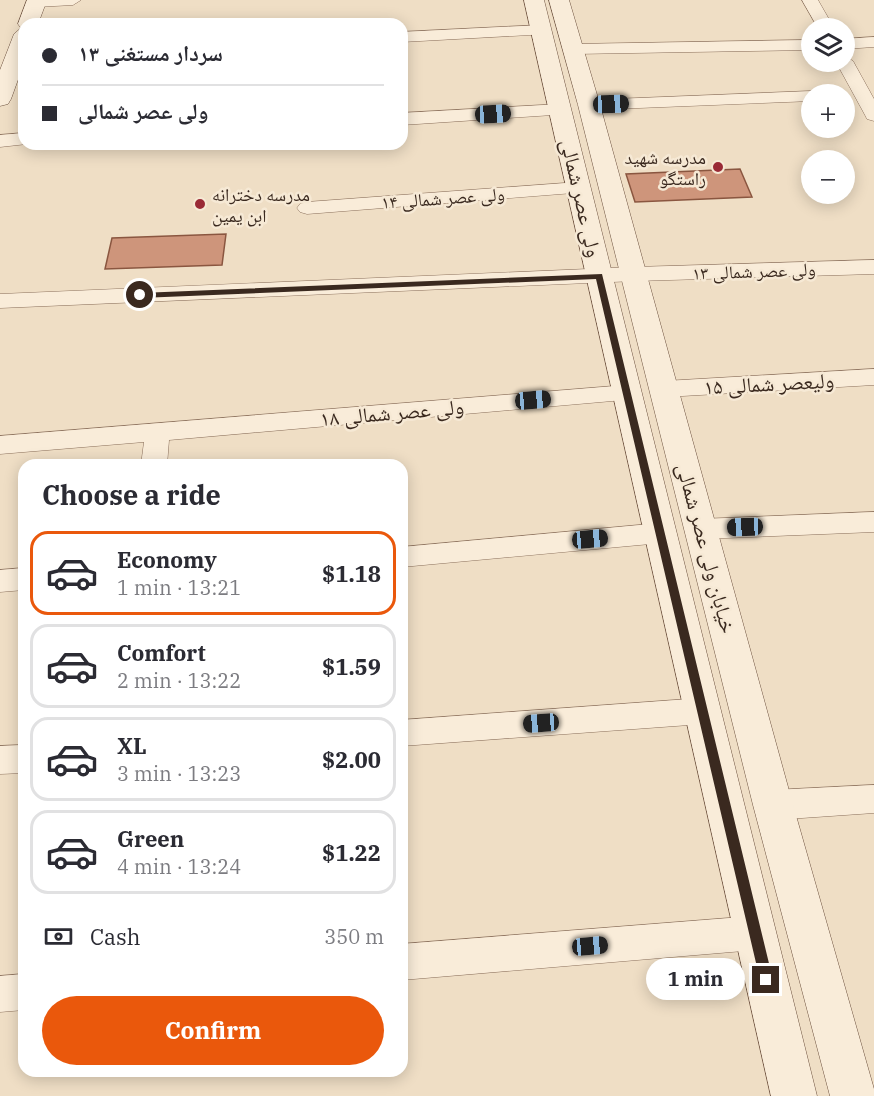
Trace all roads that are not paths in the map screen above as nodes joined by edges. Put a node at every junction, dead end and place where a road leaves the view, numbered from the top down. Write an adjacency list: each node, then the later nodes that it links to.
1 (73, 0): 4 (street)
2 (559, 0): 12 (street, خیابان ولی عصر شمالی)
3 (810, 0): 7 (street)
4 (36, 1): 6 (street)
5 (538, 15): 8 (street); 19 (street, ولی عصر شمالی)
6 (30, 18)
7 (820, 18)
8 (408, 36)
9 (874, 42): 10 (street)
10 (855, 43)
11 (801, 45): 12 (street)
12 (574, 49): 19 (street, خیابان ولی عصر شمالی)
13 (18, 50): 18 (street)
14 (850, 72): 16 (street)
15 (855, 94): 16 (street)
16 (863, 94): 20 (street)
17 (801, 96): 19 (street)
18 (0, 99)
19 (575, 107): 21 (street); 24 (street, ولی عصر شمالی); 27 (street, خیابان ولی عصر شمالی)
20 (874, 115)
21 (408, 119)
22 (18, 140): 23 (street)
23 (0, 141)
24 (579, 188): 25 (street, ولی عصر شمالی ۱۴); 28 (street, ولی عصر شمالی)
25 (307, 208)
26 (874, 267): 27 (street, ولی عصر شمالی ۱۳)
27 (634, 274): 28 (street, ولی عصر شمالی ۱۳); 31 (street, خیابان ولی عصر شمالی)
28 (600, 276): 29 (street, ولی عصر شمالی ۱۳); 32 (street, ولی عصر شمالی)
29 (0, 301)
30 (874, 377): 31 (street, ولیعصر شمالی ۱۵)
31 (665, 389): 37 (street, خیابان ولی عصر شمالی)
32 (627, 393): 33 (street, ولی عصر شمالی ۱۸); 38 (street, ولی عصر شمالی)
33 (157, 432): 34 (street, ولی عصر شمالی ۱۸); 35 (street)
34 (0, 445)
35 (155, 459)
36 (874, 522): 37 (street)
37 (701, 529): 47 (street, خیابان ولی عصر شمالی)
38 (661, 533): 39 (street); 42 (street, ولی عصر شمالی)
39 (408, 556)
40 (18, 580): 41 (street)
41 (0, 581)
42 (703, 711): 43 (street); 48 (street, ولی عصر شمالی)
43 (408, 732)
44 (18, 759): 45 (street)
45 (0, 760)
46 (874, 799): 47 (street)
47 (773, 805): 53 (street, خیابان ولی عصر شمالی)
48 (755, 933): 49 (street); 52 (street, ولی عصر شمالی)
49 (408, 962)
50 (18, 992): 51 (street)
51 (0, 994)
52 (794, 1096)
53 (853, 1096)

